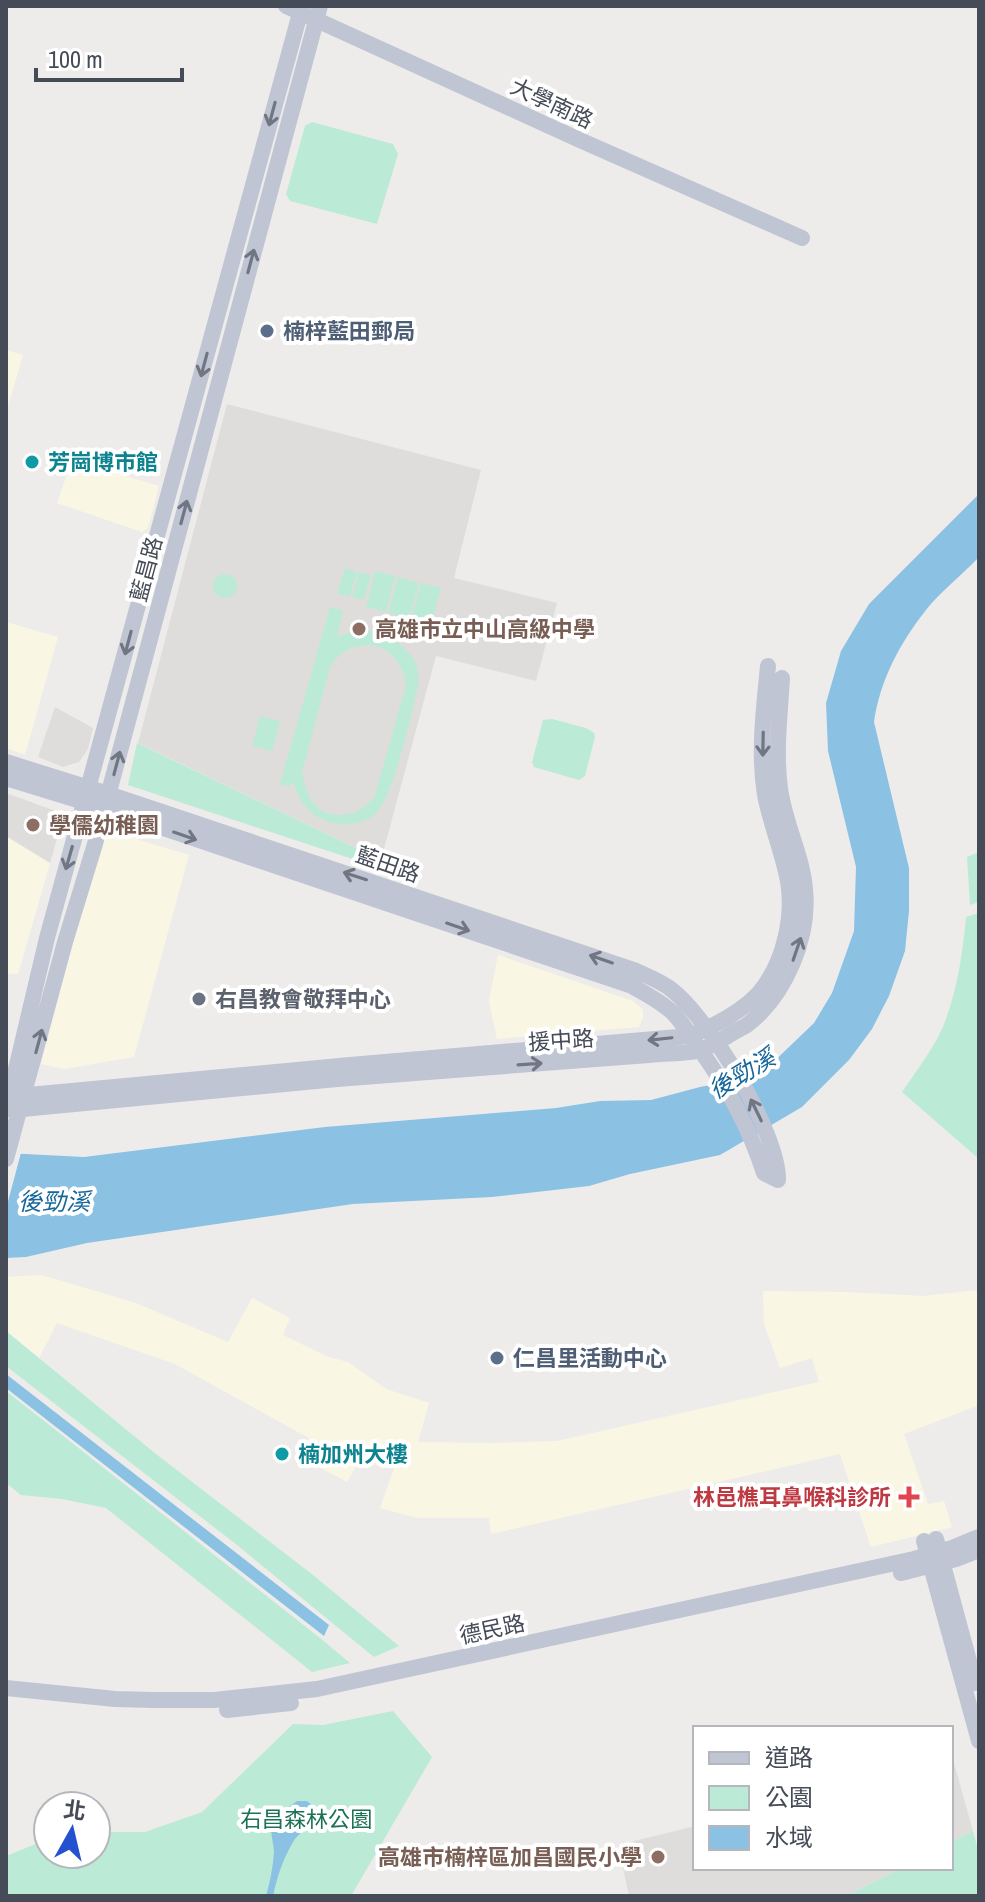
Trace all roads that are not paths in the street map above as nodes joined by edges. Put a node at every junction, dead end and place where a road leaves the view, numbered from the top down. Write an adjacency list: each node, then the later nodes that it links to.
1 (296, 8): 2 (street, 大學南路); 8 (street, 藍昌路, one-way to 8)
2 (318, 12): 3 (street, 大學南路); 9 (street, 藍昌路, one-way to 2)
3 (802, 238)
4 (768, 666): 10 (street, 援中路, one-way to 10)
5 (782, 678): 10 (street, 援中路, one-way to 5)
6 (6, 762): 8 (street, 藍田路)
7 (6, 778): 8 (street, 藍田路)
8 (87, 795): 9 (street, 藍田路); 11 (street, 藍昌路, one-way to 11)
9 (106, 801): 10 (street, 藍田路); 11 (street, 藍昌路, one-way to 9)
10 (708, 1047): 11 (street, 援中路); 13 (street, 藍田路)
11 (12, 1102): 12 (street, 藍昌路)
12 (6, 1159)
13 (772, 1170)
14 (979, 1537): 16 (street, 德民路)
15 (979, 1550): 16 (street, 德民路)
16 (933, 1552): 17 (street, 德民路); 18 (street, 德民路); 19 (street); 20 (street)
17 (6, 1688)
18 (6, 1699)
19 (979, 1700)
20 (979, 1741)

